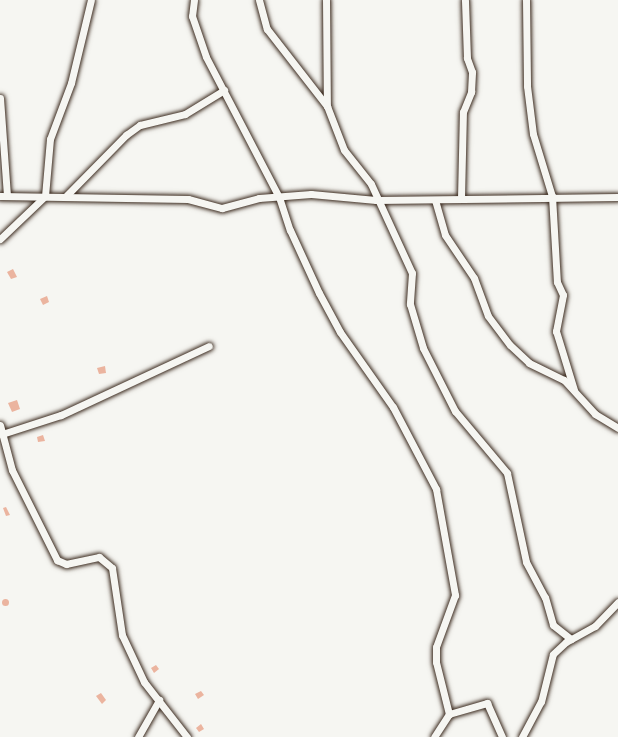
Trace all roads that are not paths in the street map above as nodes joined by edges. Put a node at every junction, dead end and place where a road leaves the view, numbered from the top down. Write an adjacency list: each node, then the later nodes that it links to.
1 (91, 0): 11 (street)
2 (194, 0): 7 (street)
3 (259, 0): 9 (street)
4 (326, 0): 9 (street)
5 (465, 0): 16 (street)
6 (526, 0): 14 (street)
7 (224, 90): 12 (street); 13 (street)
8 (0, 98): 10 (street)
9 (327, 106): 17 (street)
10 (4, 196): 11 (street)
11 (45, 196): 12 (street); 19 (street)
12 (66, 196): 13 (street)
13 (279, 196): 17 (street); 28 (street)
14 (552, 196): 15 (street); 16 (street); 21 (street)
15 (618, 197)
16 (461, 198): 18 (street)
17 (376, 200): 18 (street); 26 (street)
18 (435, 200): 21 (street)
19 (0, 239)
20 (209, 346): 24 (street)
21 (574, 390): 23 (street)
22 (0, 425): 24 (street)
23 (618, 428)
24 (3, 434): 27 (street)
25 (618, 602): 26 (street)
26 (571, 639): 33 (street)
27 (159, 700): 29 (street); 30 (street)
28 (449, 714): 31 (street); 32 (street)
29 (138, 737)
30 (187, 737)
31 (434, 737)
32 (502, 737)
33 (522, 737)

